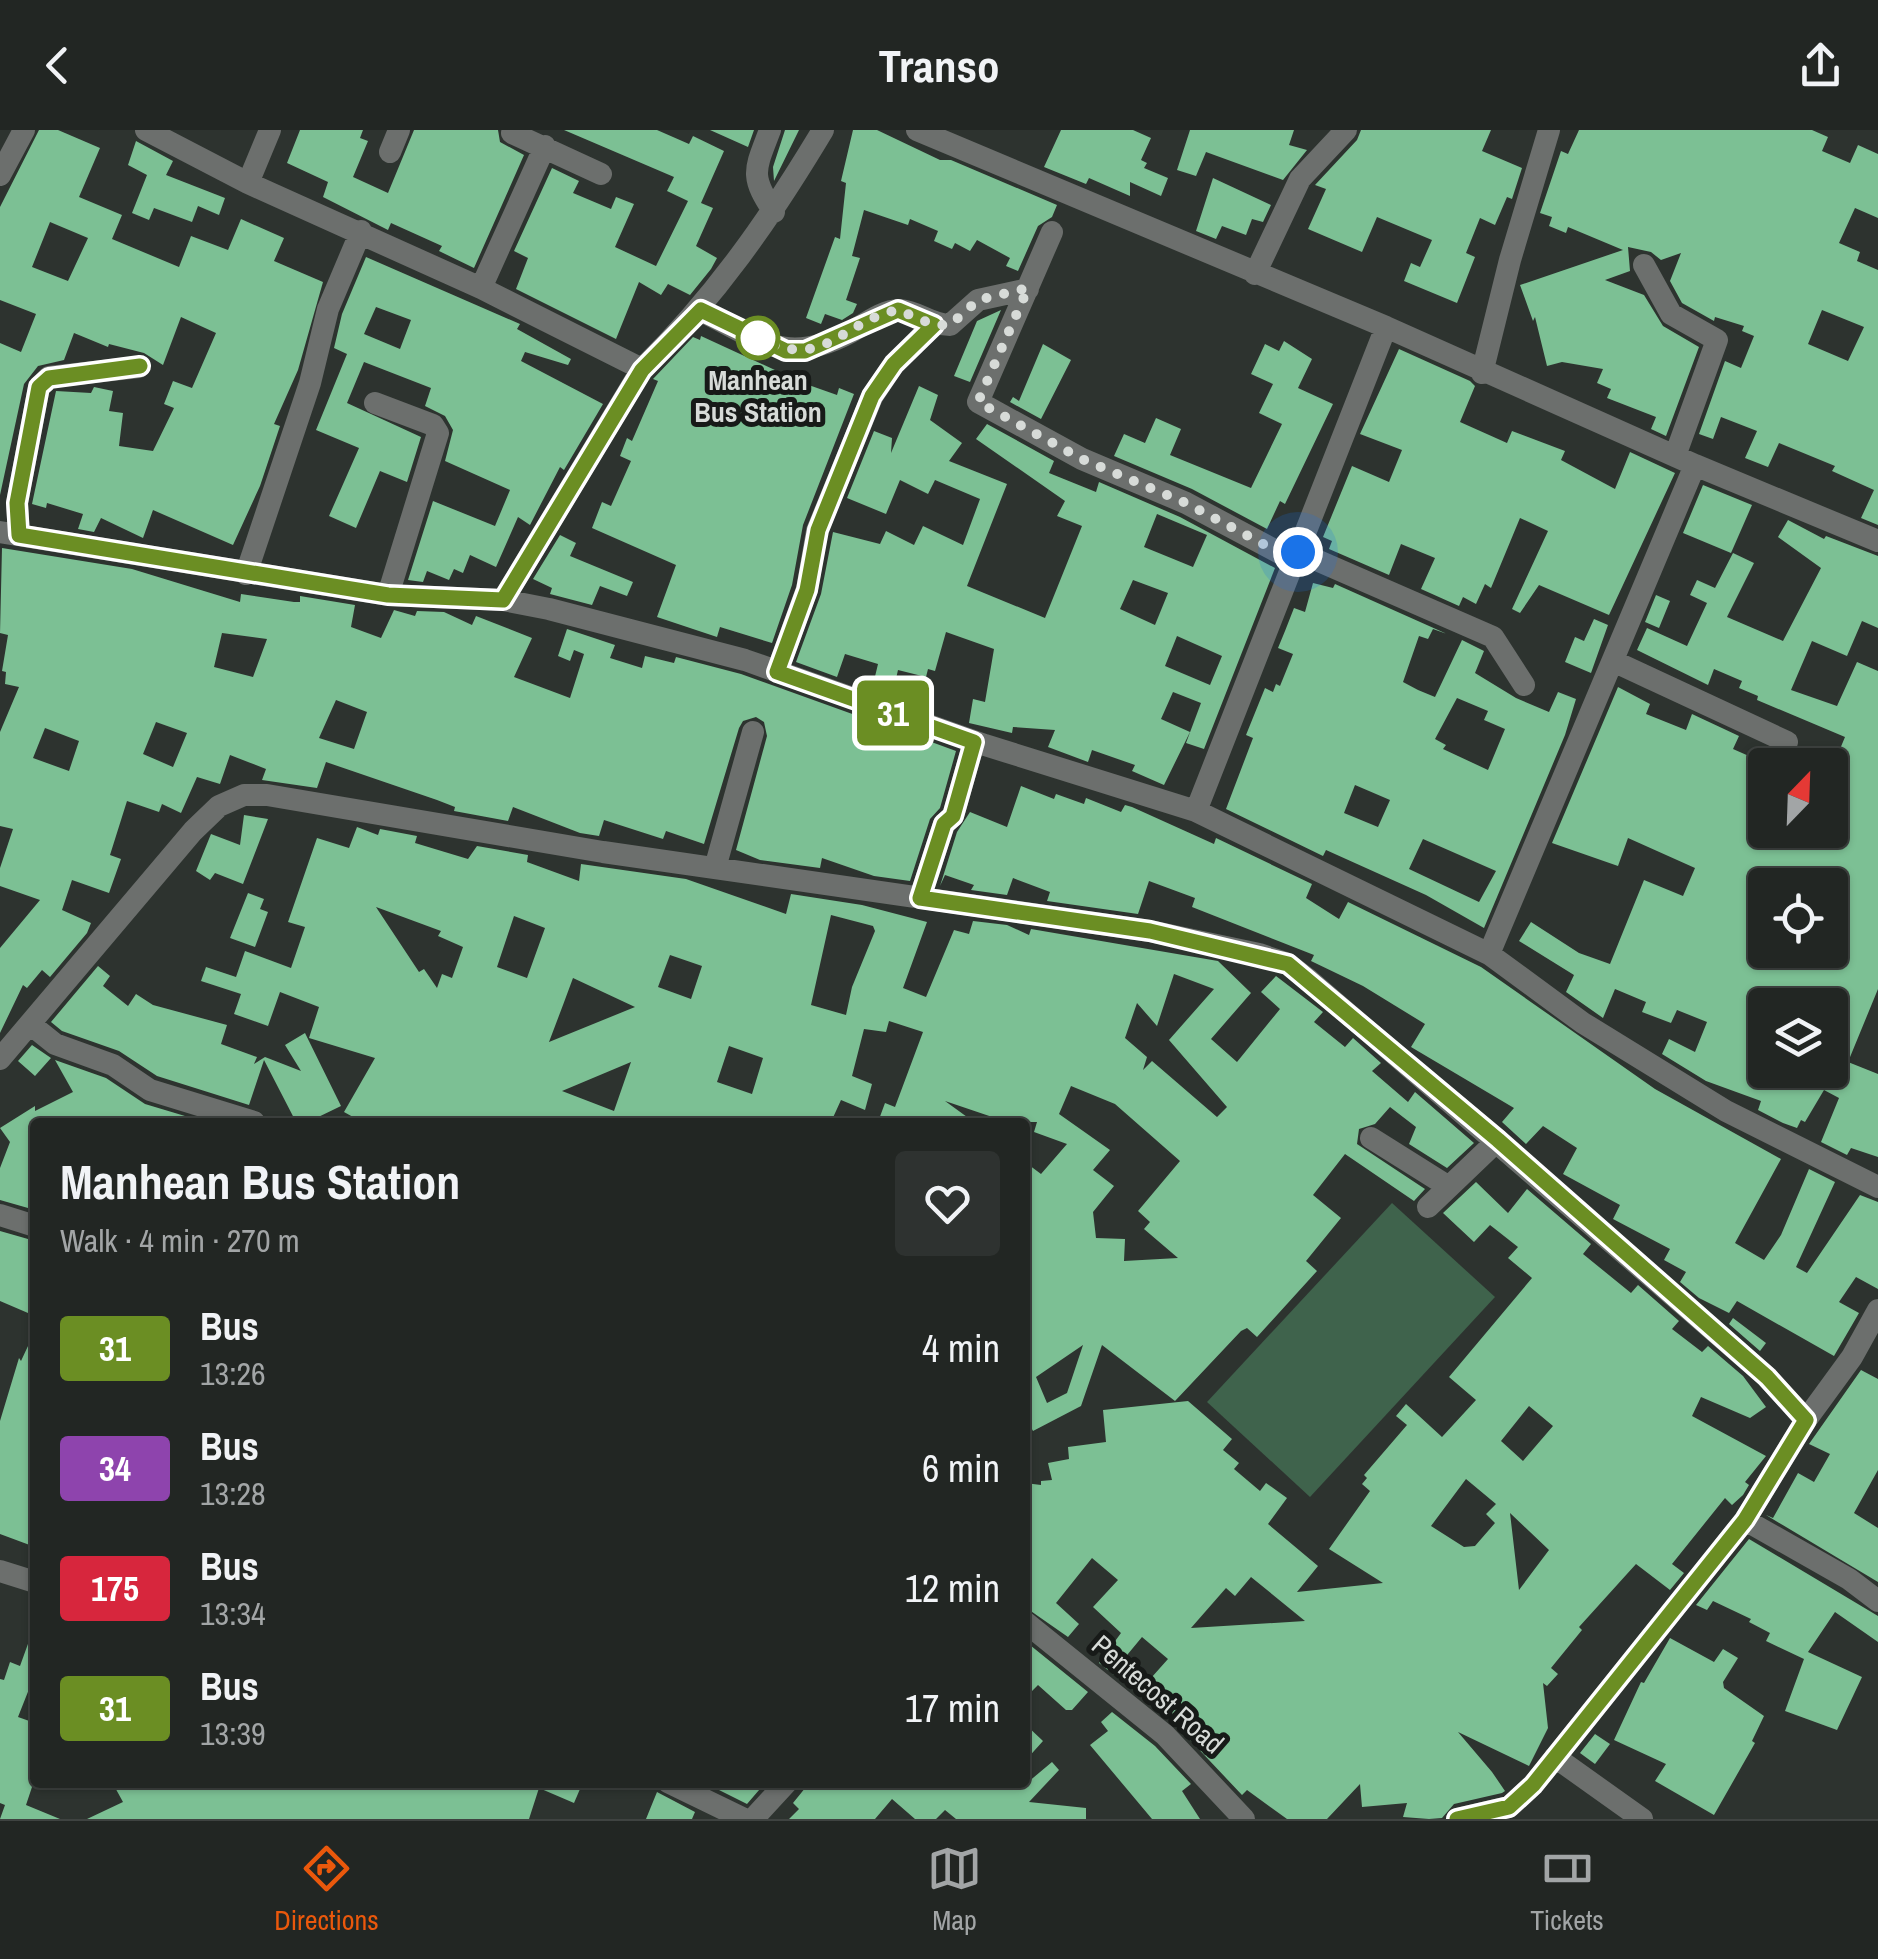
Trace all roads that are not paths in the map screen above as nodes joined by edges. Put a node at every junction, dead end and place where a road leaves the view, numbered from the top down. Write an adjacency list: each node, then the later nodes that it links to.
1 (24, 130): 12 (street)
2 (146, 130): 13 (street)
3 (270, 130): 13 (street)
4 (770, 130): 14 (street)
5 (823, 130): 14 (street)
6 (917, 130): 18 (street)
7 (1346, 130): 18 (street)
8 (1549, 130): 26 (street)
9 (512, 133): 10 (street)
10 (545, 146): 11 (street); 19 (street)
11 (601, 174)
12 (0, 175)
13 (248, 183): 15 (street)
14 (774, 212): 21 (street)
15 (362, 231): 19 (street); 32 (street)
16 (1052, 232): 20 (street)
17 (1644, 265): 28 (street)
18 (1256, 274): 23 (street)
19 (481, 288): 25 (street)
20 (1028, 288): 22 (street); 31 (street)
21 (701, 310): 22 (street); 25 (street)
22 (934, 325): 36 (street)
23 (1386, 327): 26 (street); 31 (street)
24 (140, 366): 29 (street)
25 (642, 370): 34 (street)
26 (1482, 373): 28 (street)
27 (374, 403): 33 (street)
28 (1685, 461): 30 (street); 35 (street)
29 (10, 534): 32 (street)
30 (1878, 540)
31 (1296, 557): 37 (street); 41 (street)
32 (246, 574): 33 (street)
33 (388, 595): 34 (street)
34 (503, 600): 36 (street)
35 (1613, 661): 40 (street); 44 (street)
36 (777, 672): 39 (street)
37 (1524, 686)
38 (753, 732): 42 (street)
39 (974, 742): 41 (street); 43 (street)
40 (1787, 742)
41 (1196, 811): 44 (street)
42 (715, 868): 43 (street); 45 (street)
43 (920, 898): 49 (street)
44 (1489, 954): 50 (street)
45 (30, 1024): 46 (street); 47 (street)
46 (0, 1059)
47 (241, 1118)
48 (1371, 1138): 51 (street)
49 (1498, 1140): 51 (street); 56 (street)
50 (1878, 1187)
51 (1449, 1188): 52 (street)
52 (1428, 1207)
53 (0, 1215): 54 (street)
54 (30, 1224)
55 (1878, 1310): 56 (street)
56 (1806, 1420): 57 (street)
57 (1745, 1520): 60 (street); 62 (street)
58 (0, 1571): 59 (street)
59 (30, 1580)
60 (1878, 1601)
61 (1030, 1626): 67 (street, Pentecost Road)
62 (1556, 1757): 68 (street); 69 (street)
63 (680, 1788): 65 (street)
64 (781, 1788): 66 (street)
65 (744, 1819)
66 (753, 1819)
67 (1244, 1819)
68 (1457, 1819)
69 (1642, 1819)

